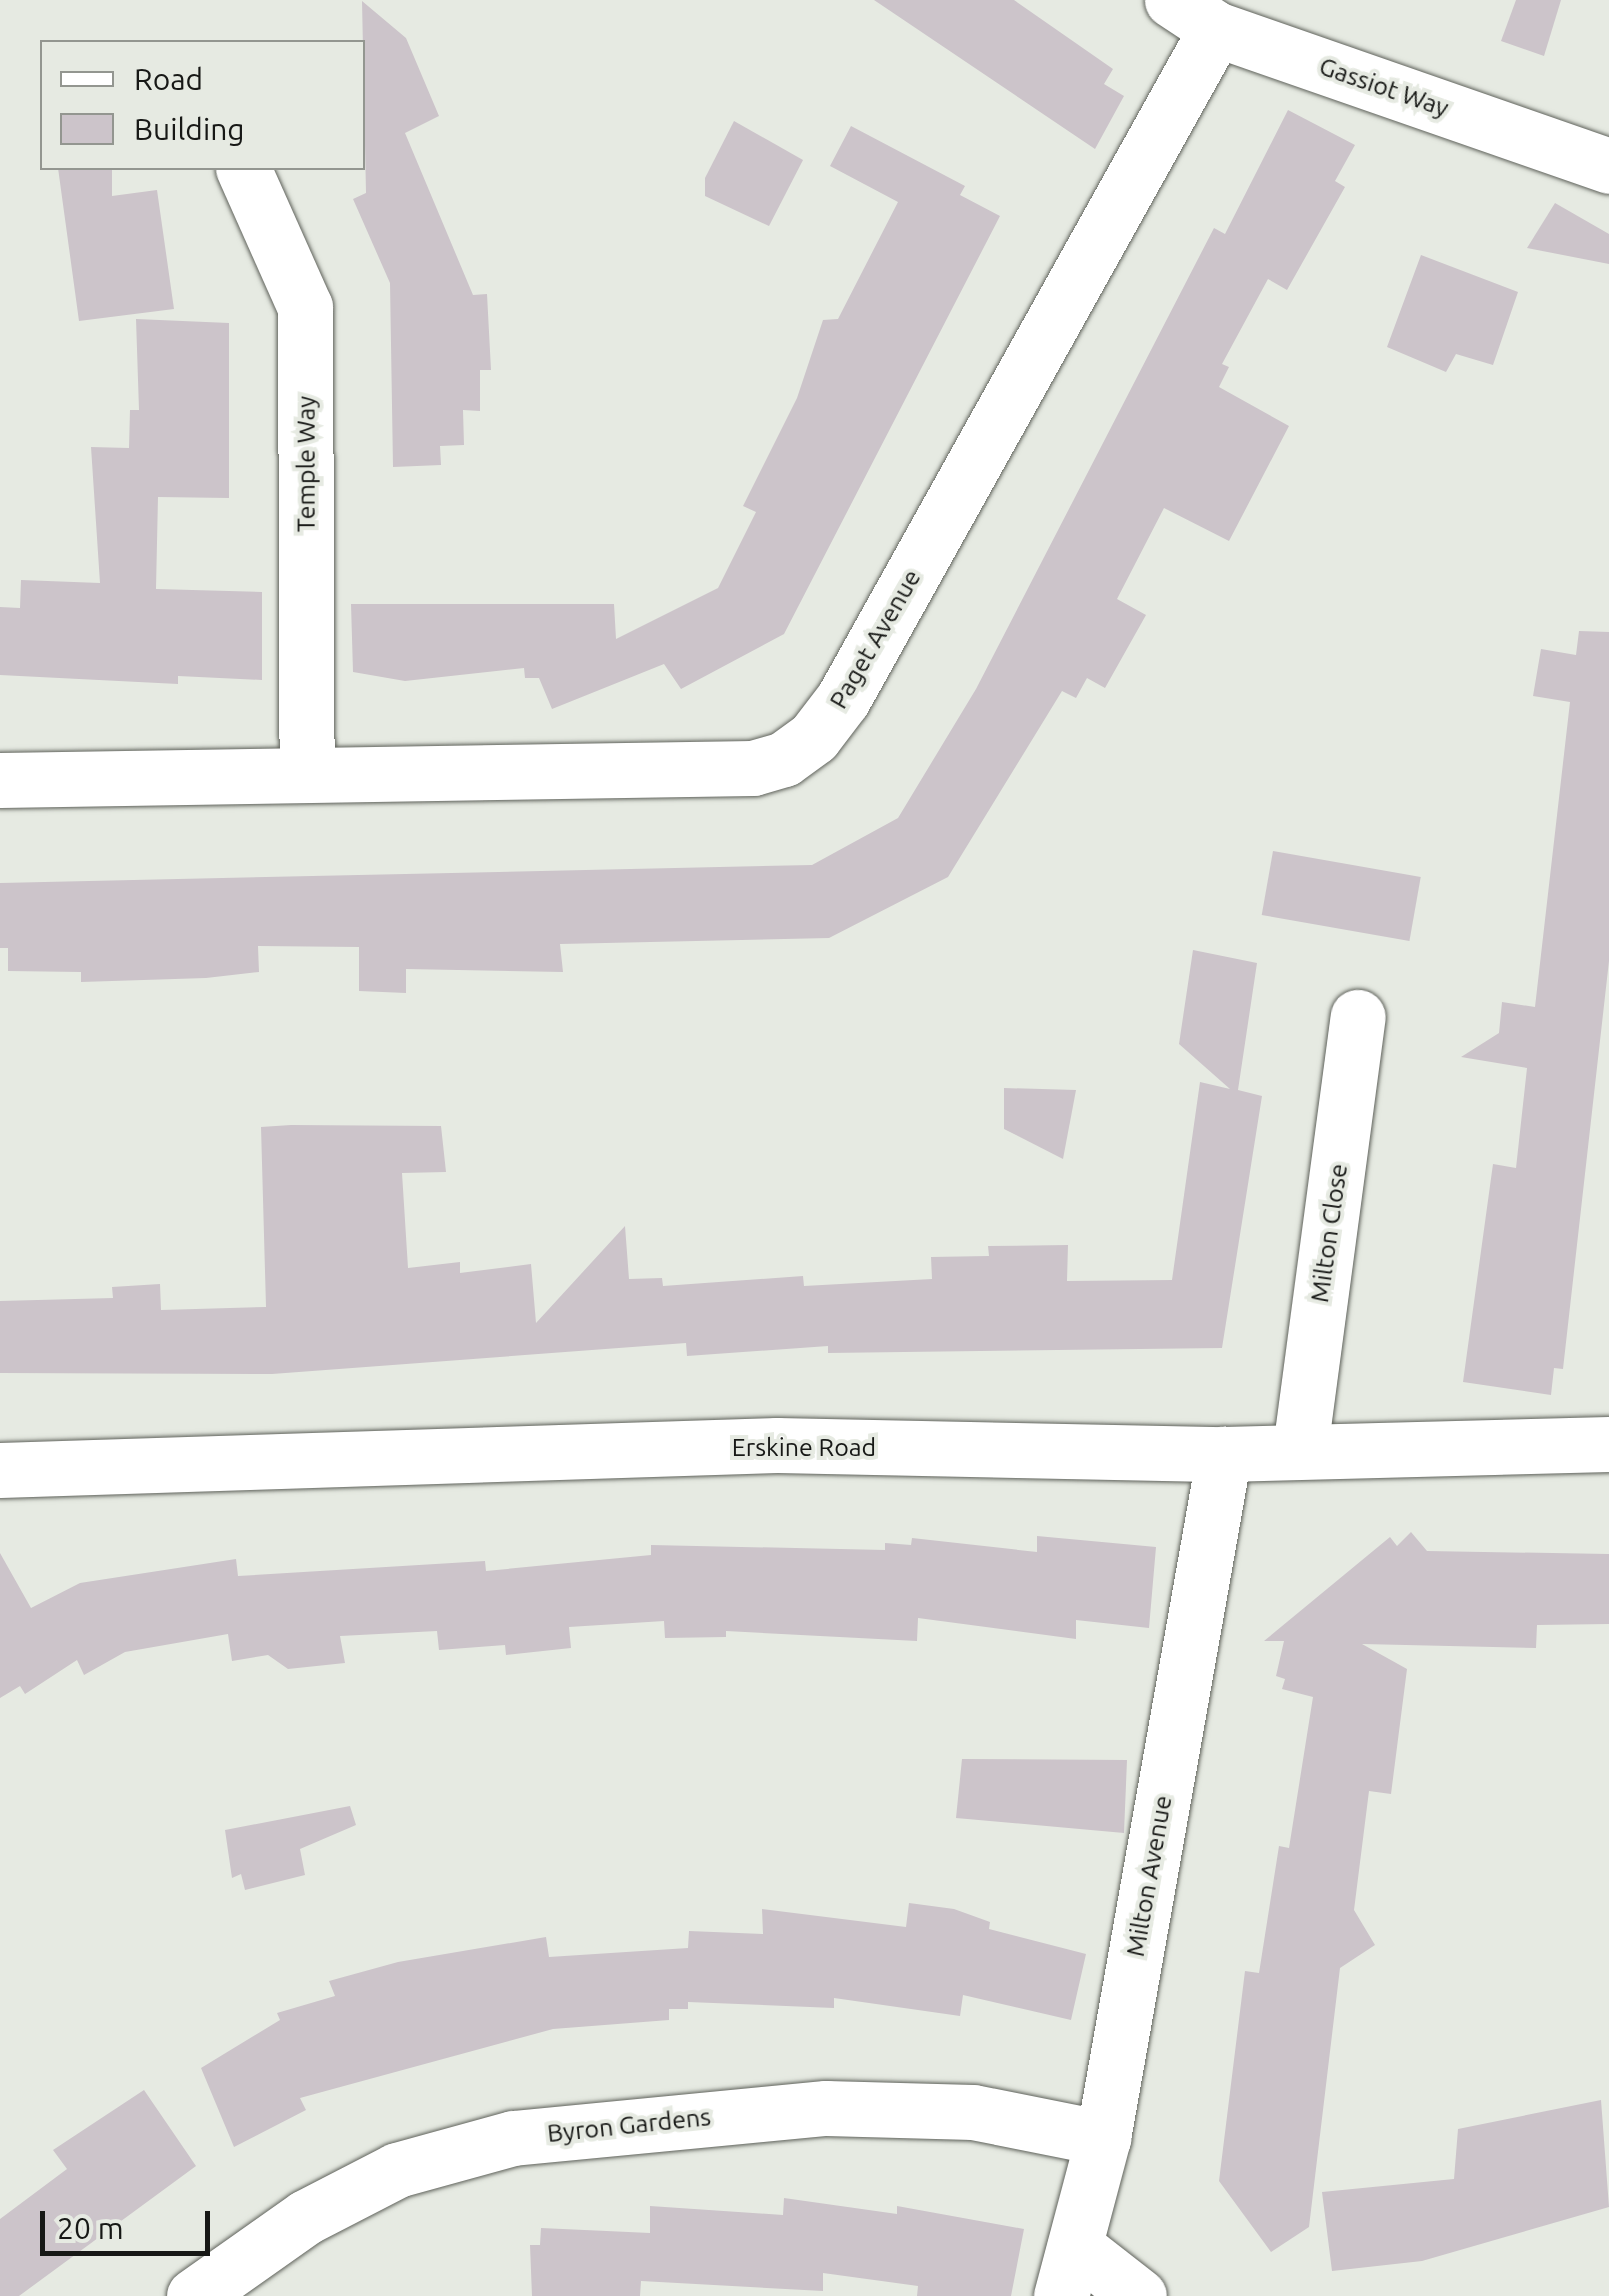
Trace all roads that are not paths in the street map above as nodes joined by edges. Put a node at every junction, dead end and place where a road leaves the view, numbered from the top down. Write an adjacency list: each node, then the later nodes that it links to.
1 (1194, 14): 2 (street, Gassiot Way); 4 (street, Paget Avenue)
2 (1607, 153)
3 (244, 170): 4 (street, Temple Way)
4 (307, 774): 5 (street, Paget Avenue)
5 (0, 780)
6 (1358, 1017): 8 (street, Milton Close)
7 (1609, 1444): 8 (street, Erskine Road)
8 (1300, 1449): 9 (street, Erskine Road)
9 (1224, 1454): 10 (street, Erskine Road); 11 (street, Milton Avenue)
10 (0, 1470)
11 (1103, 2138): 12 (street, Milton Avenue); 13 (street, Byron Gardens)
12 (1068, 2271): 14 (street)
13 (194, 2296)
14 (1139, 2296)

